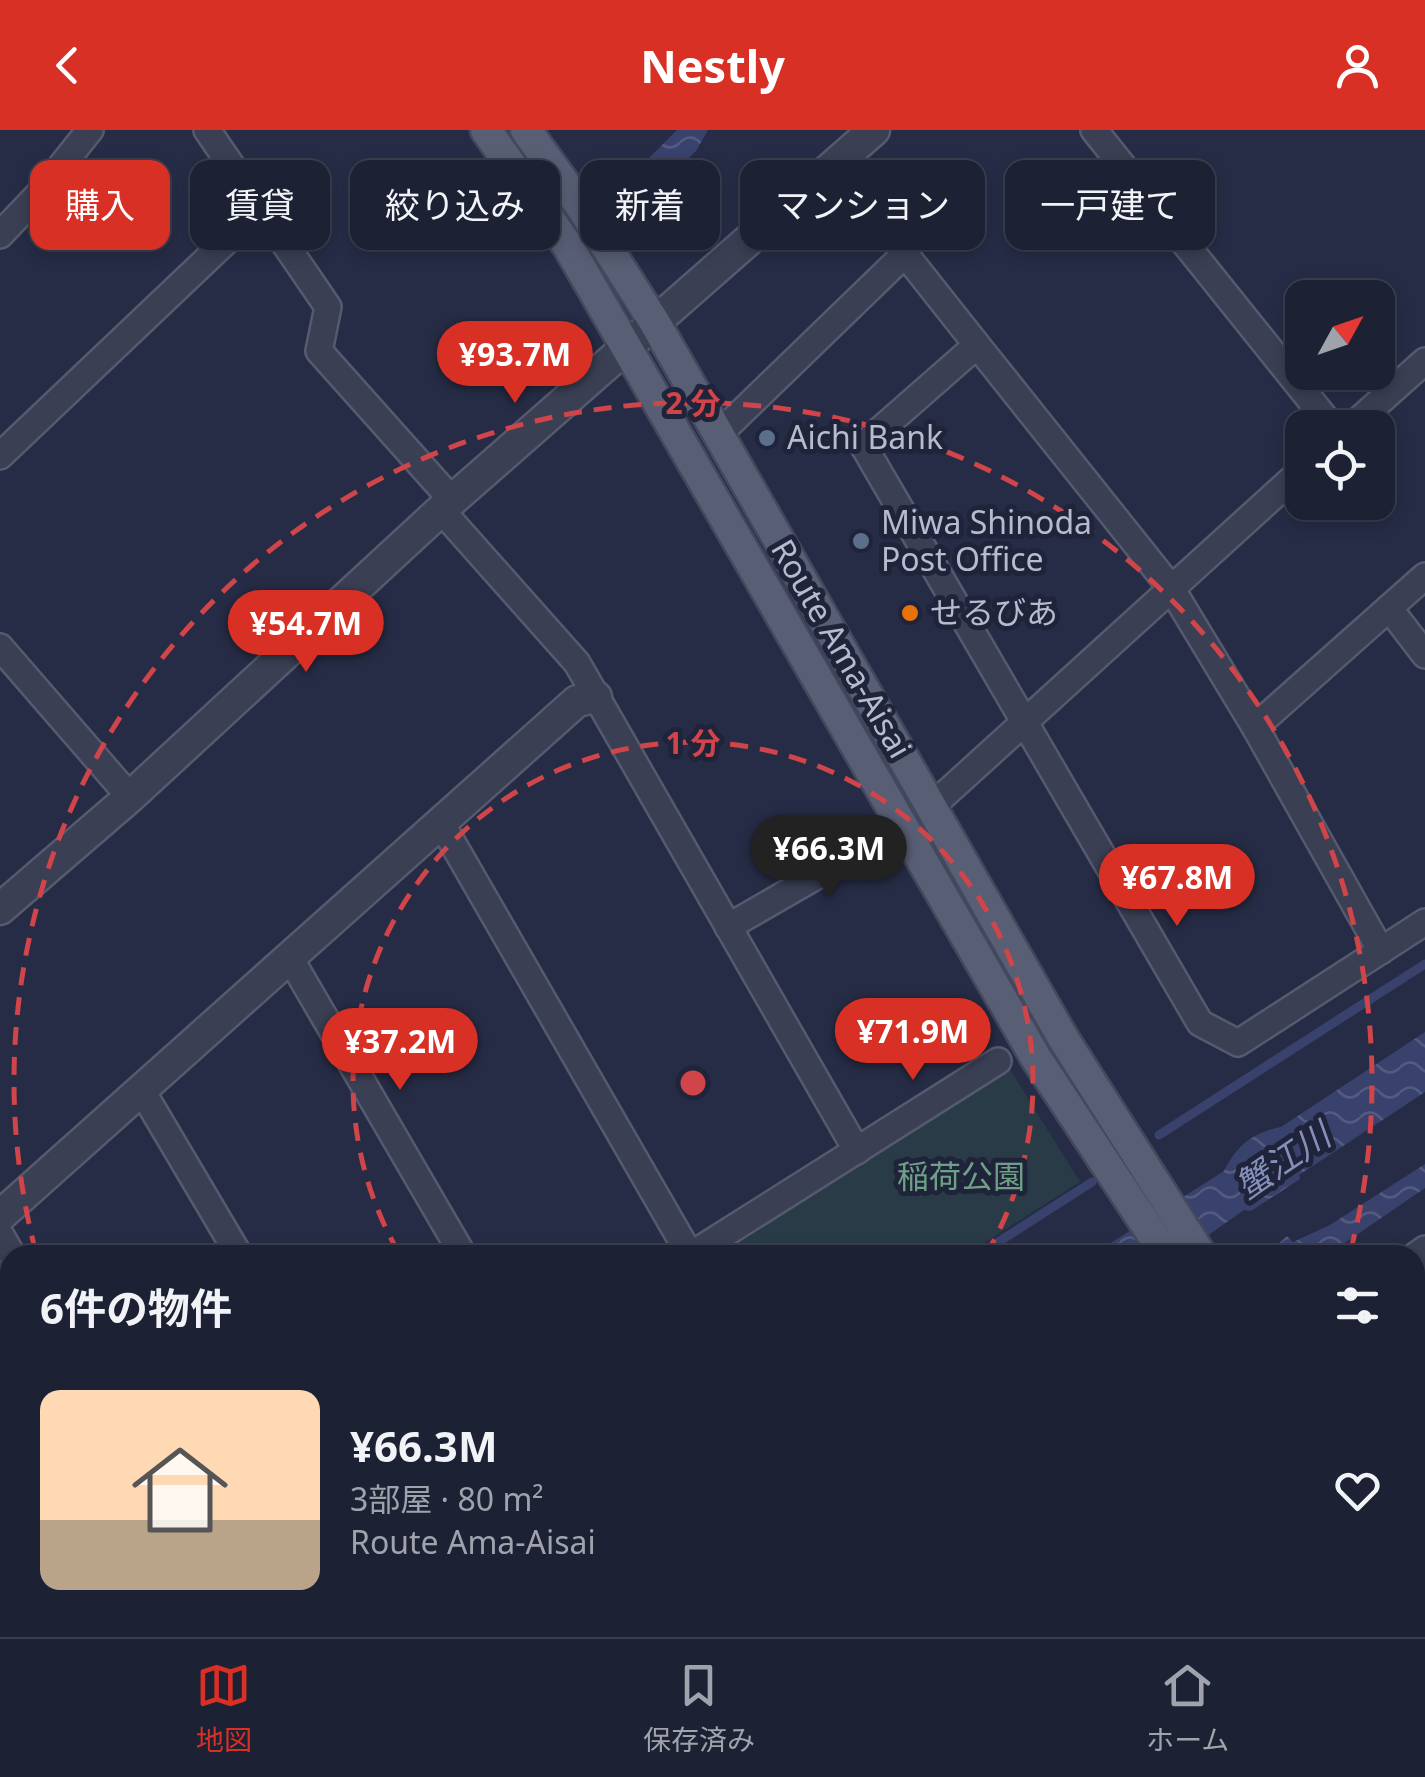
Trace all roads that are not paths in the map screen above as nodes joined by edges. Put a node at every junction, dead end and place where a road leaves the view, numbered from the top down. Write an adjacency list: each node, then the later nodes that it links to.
1 (90, 130): 8 (street)
2 (207, 130): 7 (street)
3 (486, 130): 13 (main road, Route Ama-Aisai)
4 (526, 130): 11 (main road, Route Ama-Aisai)
5 (874, 130): 11 (street)
6 (1094, 130): 15 (street)
7 (228, 160)
8 (0, 235)
9 (217, 250): 18 (street)
10 (289, 250): 20 (street)
11 (656, 323): 13 (street); 17 (main road, Route Ama-Aisai)
12 (977, 345): 17 (street); 22 (street); 27 (street)
13 (628, 347): 20 (street); 32 (main road, Route Ama-Aisai)
14 (1425, 361): 16 (street)
15 (1320, 410)
16 (1370, 410)
17 (719, 434): 30 (main road, Route Ama-Aisai)
18 (0, 456)
19 (1285, 485): 22 (street)
20 (447, 505): 26 (street); 29 (street)
21 (1425, 576): 23 (street)
22 (1170, 588): 27 (street); 28 (street)
23 (1389, 608): 25 (street); 28 (street)
24 (0, 647): 29 (street)
25 (1425, 655)
26 (596, 697): 31 (street); 35 (street)
27 (1023, 720): 30 (street); 36 (street)
28 (1254, 727): 36 (street)
29 (130, 797): 33 (street)
30 (931, 807): 41 (main road, Route Ama-Aisai)
31 (442, 822): 37 (street); 45 (street)
32 (903, 826): 35 (street); 41 (main road, Route Ama-Aisai)
33 (0, 909)
34 (1425, 922): 36 (street)
35 (728, 927): 40 (street)
36 (1381, 950)
37 (290, 958): 39 (street); 44 (street)
38 (998, 1061): 40 (street)
39 (142, 1091): 42 (street); 43 (street)
40 (857, 1151): 46 (street)
41 (1144, 1196): 47 (main road, Route Ama-Aisai); 48 (main road, Route Ama-Aisai)
42 (0, 1216)
43 (232, 1245)
44 (457, 1245)
45 (685, 1245)
46 (707, 1245)
47 (1162, 1245)
48 (1191, 1245)

